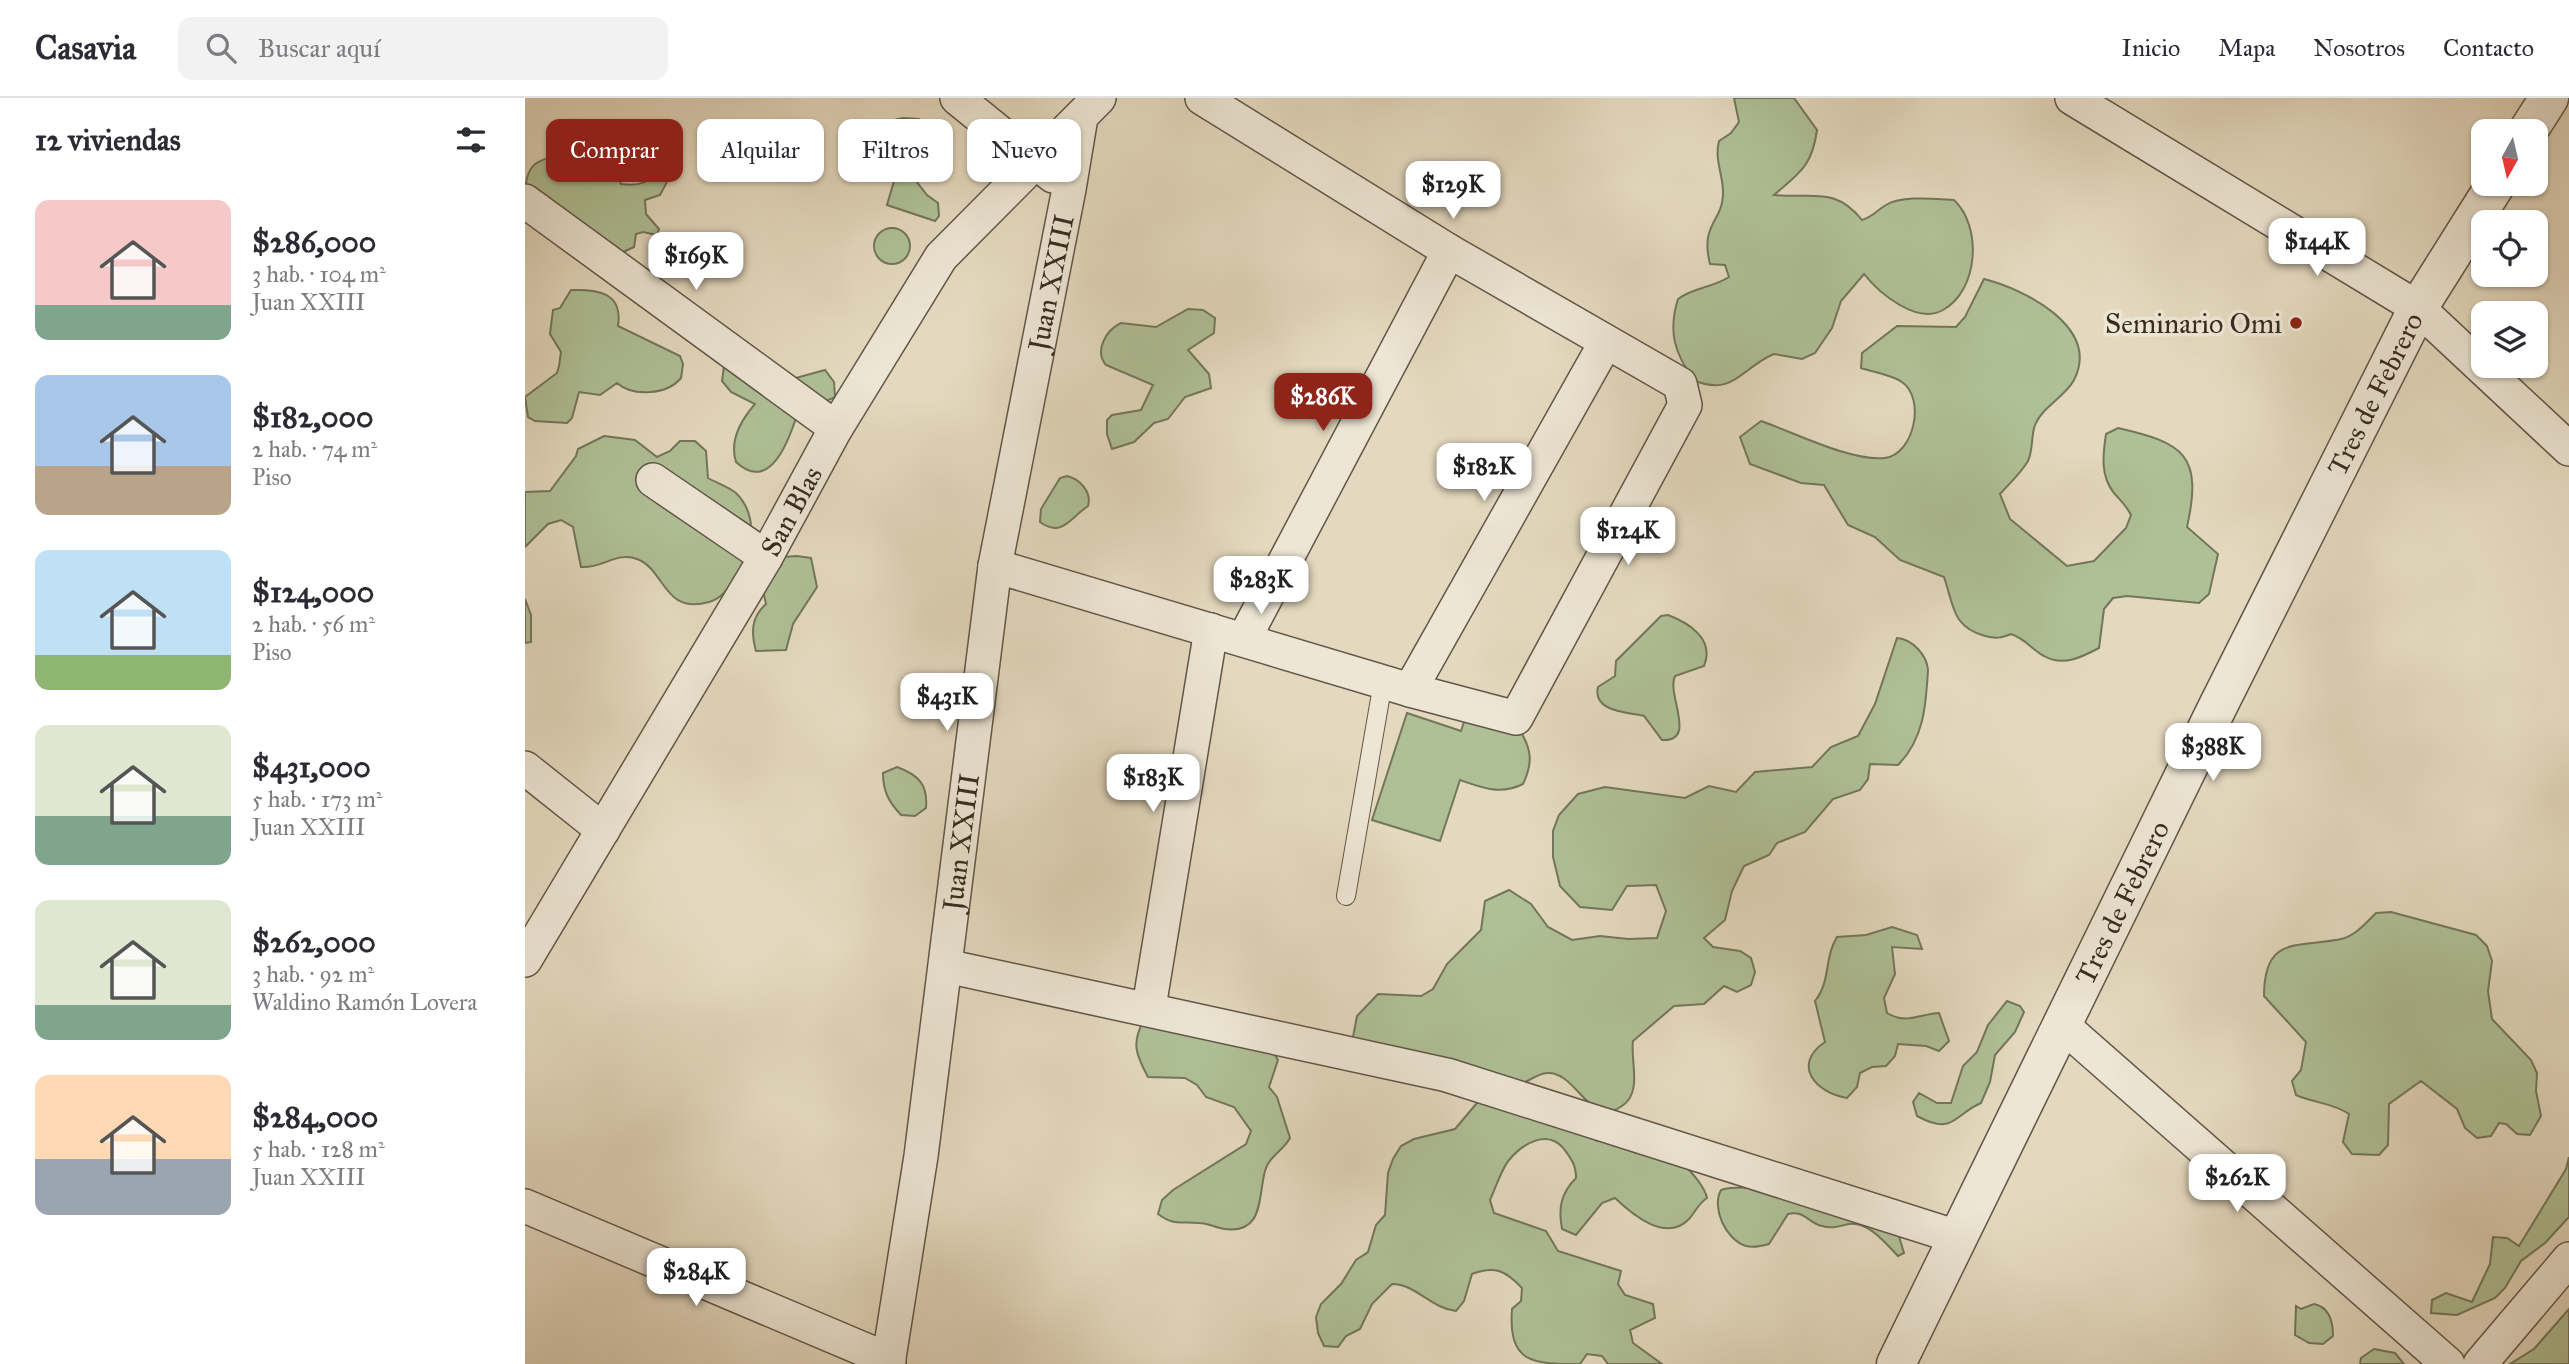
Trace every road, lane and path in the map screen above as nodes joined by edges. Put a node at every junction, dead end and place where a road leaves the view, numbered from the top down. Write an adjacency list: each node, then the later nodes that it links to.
1 (957, 98): 6 (street)
2 (1202, 98): 13 (street)
3 (2549, 98): 7 (street)
4 (2092, 103): 14 (street)
5 (1090, 107): 10 (street, Juan XXIII)
6 (982, 119)
7 (2536, 119)
8 (1015, 182): 16 (street, San Blas)
9 (1060, 182): 10 (street)
10 (1069, 189): 20 (street, Juan XXIII)
11 (2488, 196): 14 (street, Tres de Febrero)
12 (525, 201): 16 (street)
13 (1449, 251): 15 (street); 22 (street)
14 (2418, 308): 17 (street); 30 (street, Tres de Febrero)
15 (1606, 342): 23 (street); 23 (street)
16 (836, 428): 19 (street, San Blas)
17 (2569, 449)
18 (653, 480): 19 (street)
19 (766, 556): 25 (street, San Blas)
20 (995, 566): 21 (street); 28 (street, Juan XXIII)
21 (1212, 630): 22 (street); 29 (street)
22 (1244, 639): 23 (street)
23 (1397, 686): 26 (lane)
24 (525, 768): 25 (street)
25 (603, 830): 27 (street, San Blas)
26 (1346, 897)
27 (527, 954)
28 (946, 965): 29 (street); 34 (street, Juan XXIII)
29 (1149, 1007): 32 (street)
30 (2061, 1024): 32 (street, Tres de Febrero); 36 (street)
31 (525, 1206): 34 (street)
32 (1957, 1237): 35 (street, Tres de Febrero)
33 (2569, 1259): 37 (street)
34 (889, 1362)
35 (1896, 1364)
36 (2448, 1364)
37 (2480, 1364)

